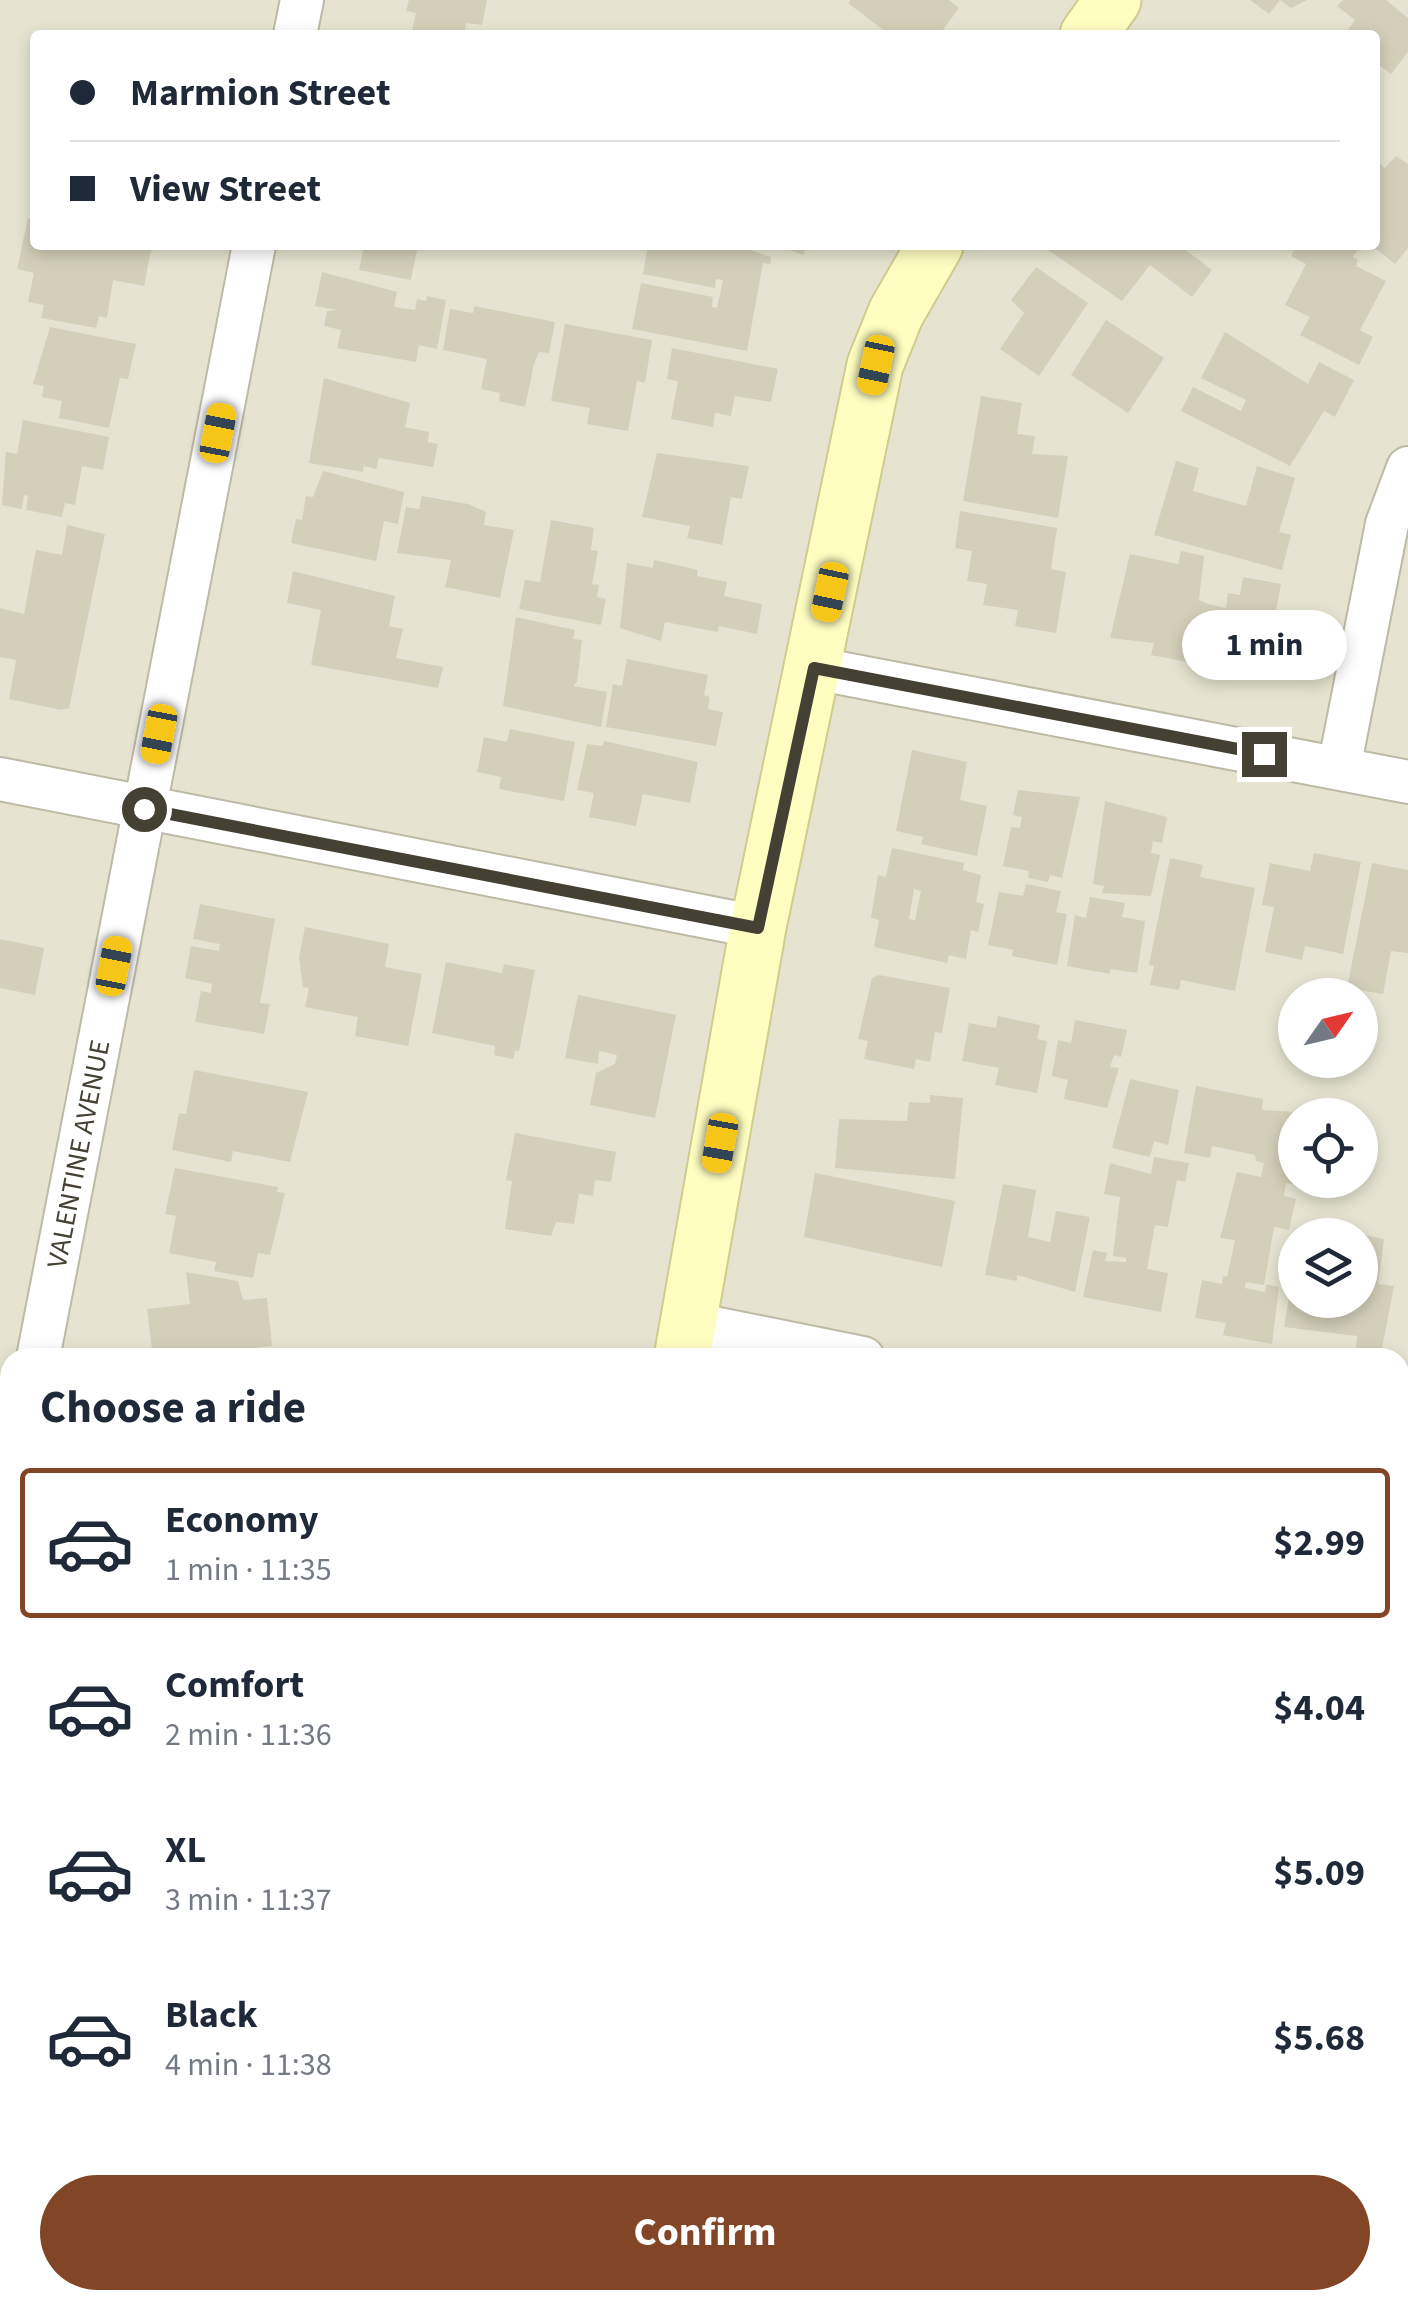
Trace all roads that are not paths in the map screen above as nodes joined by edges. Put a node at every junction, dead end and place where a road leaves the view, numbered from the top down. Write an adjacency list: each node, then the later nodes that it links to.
1 (302, 0): 3 (street)
2 (1113, 0): 4 (street)
3 (296, 30)
4 (1092, 30)
5 (253, 250): 12 (street, VALENTINE AVENUE)
6 (932, 250): 8 (street)
7 (1408, 468): 9 (street)
8 (814, 668): 9 (street); 13 (street)
9 (1339, 768): 11 (street)
10 (0, 779): 12 (street)
11 (1408, 782)
12 (144, 809): 13 (street); 15 (street, VALENTINE AVENUE)
13 (758, 928): 14 (street)
14 (685, 1340): 16 (street)
15 (40, 1348)
16 (764, 1348)

